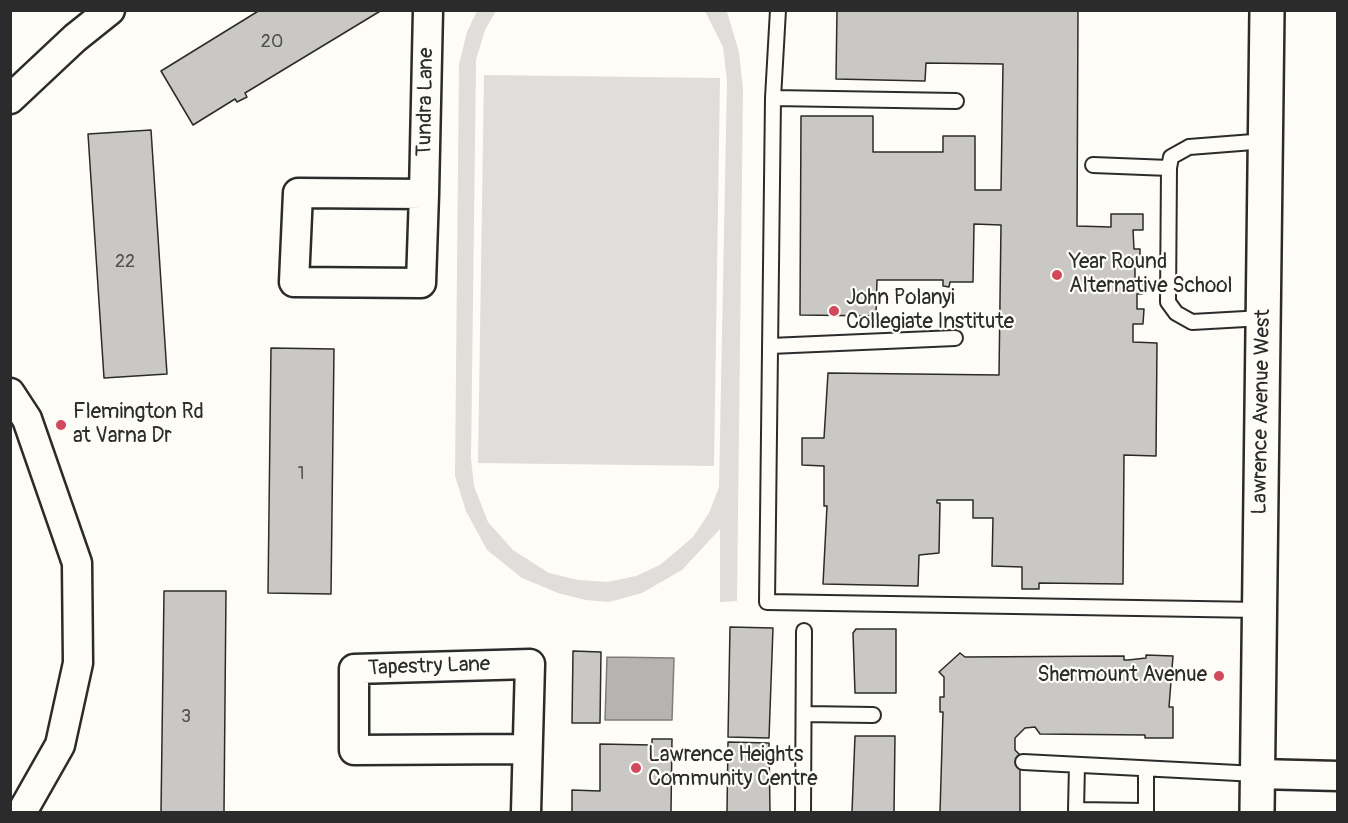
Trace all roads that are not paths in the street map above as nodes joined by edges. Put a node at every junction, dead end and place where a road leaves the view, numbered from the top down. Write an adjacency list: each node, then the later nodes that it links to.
1 (110, 10): 6 (street)
2 (428, 10): 11 (street, Tundra Lane)
3 (778, 10): 5 (lane)
4 (1267, 10): 8 (main road, Lawrence Avenue West)
5 (773, 98): 7 (lane); 14 (lane)
6 (10, 99)
7 (956, 101)
8 (1266, 141): 10 (lane); 12 (main road, Lawrence Avenue West)
9 (1093, 165): 10 (lane)
10 (1169, 168): 12 (lane)
11 (424, 194): 11 (street, Tundra Lane)
12 (1263, 318): 16 (main road, Lawrence Avenue West)
13 (955, 338): 14 (lane)
14 (770, 346): 16 (lane)
15 (10, 393): 26 (street)
16 (1260, 610): 24 (main road, Lawrence Avenue West)
17 (804, 631): 18 (lane)
18 (804, 714): 19 (lane); 28 (lane)
19 (873, 715)
20 (527, 749): 20 (street, Tapestry Lane); 27 (street, Tapestry Lane)
21 (1023, 762): 22 (lane)
22 (1077, 765): 23 (lane); 23 (lane)
23 (1146, 769): 24 (lane)
24 (1258, 774): 25 (street); 29 (main road, Lawrence Avenue West)
25 (1338, 776)
26 (22, 813)
27 (526, 813)
28 (803, 813)
29 (1257, 813)

